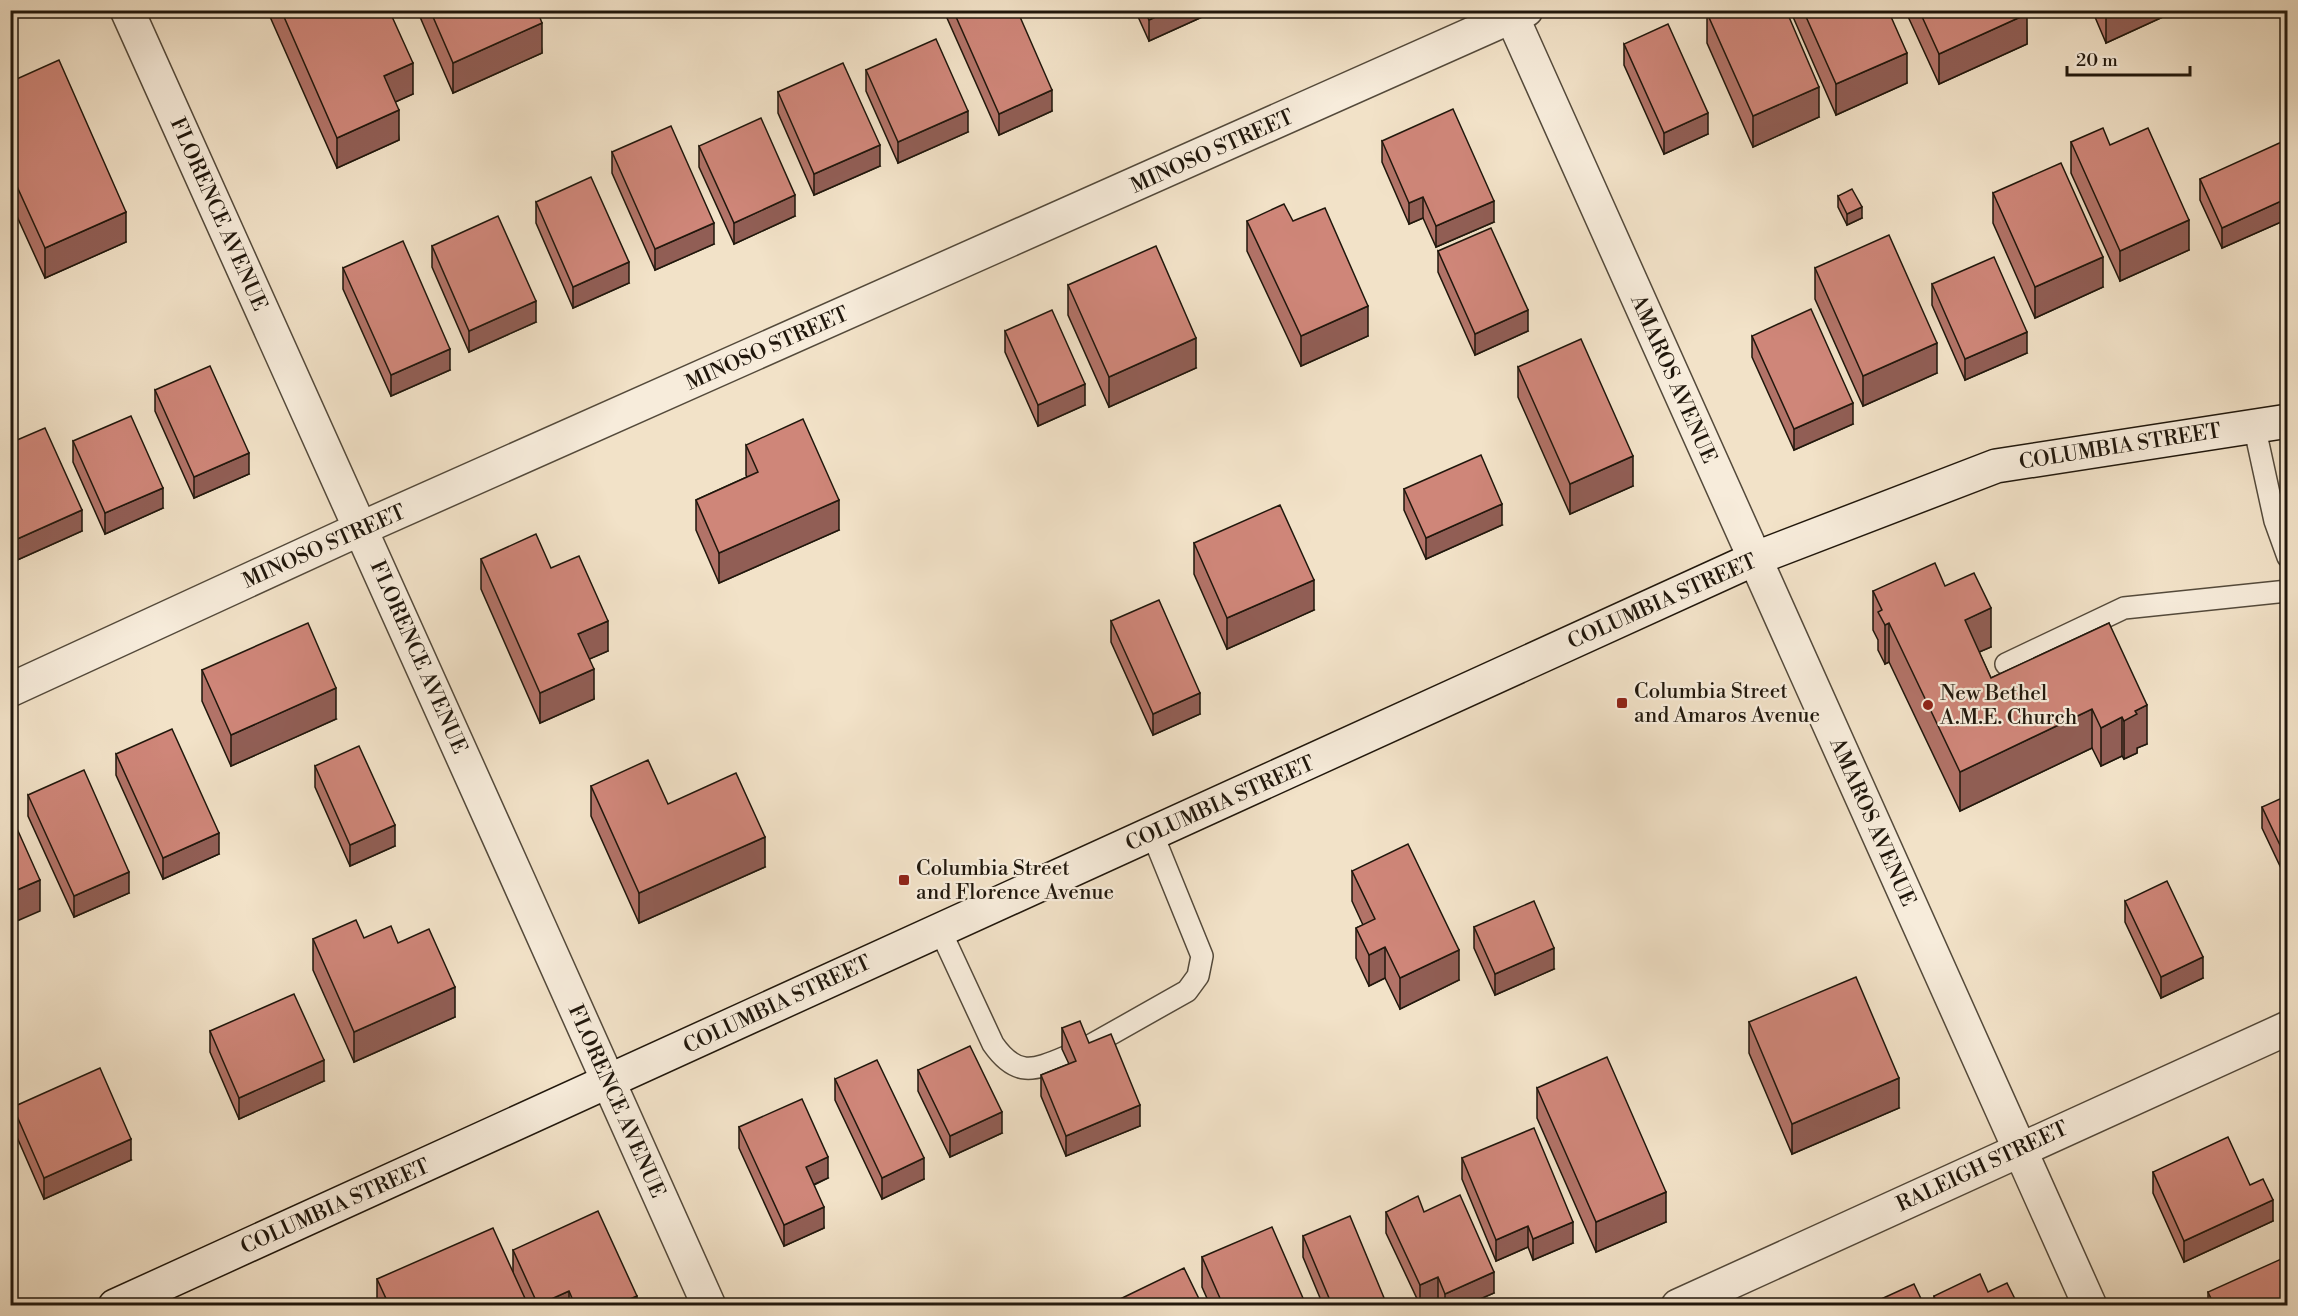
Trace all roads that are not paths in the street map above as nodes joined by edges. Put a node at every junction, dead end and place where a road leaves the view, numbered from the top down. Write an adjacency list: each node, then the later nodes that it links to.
1 (127, 10): 5 (street, FLORENCE AVENUE)
2 (1516, 13): 5 (street, MINOSO STREET); 7 (street, AMAROS AVENUE)
3 (2288, 421): 4 (street, COLUMBIA STREET)
4 (2254, 425): 6 (lane); 7 (street, COLUMBIA STREET)
5 (362, 528): 10 (street, MINOSO STREET); 14 (street, FLORENCE AVENUE)
6 (2288, 557)
7 (1754, 559): 11 (street, COLUMBIA STREET); 15 (street, AMAROS AVENUE)
8 (2288, 591): 9 (lane)
9 (2006, 664)
10 (10, 690)
11 (1152, 833): 12 (street, COLUMBIA STREET); 12 (lane)
12 (940, 930): 14 (street, COLUMBIA STREET)
13 (2288, 1028): 15 (street, RALEIGH STREET)
14 (607, 1082): 16 (street, COLUMBIA STREET); 17 (street, FLORENCE AVENUE)
15 (2020, 1149): 18 (street, RALEIGH STREET); 19 (street, AMAROS AVENUE)
16 (115, 1305)
17 (709, 1305)
18 (1678, 1305)
19 (2090, 1305)

